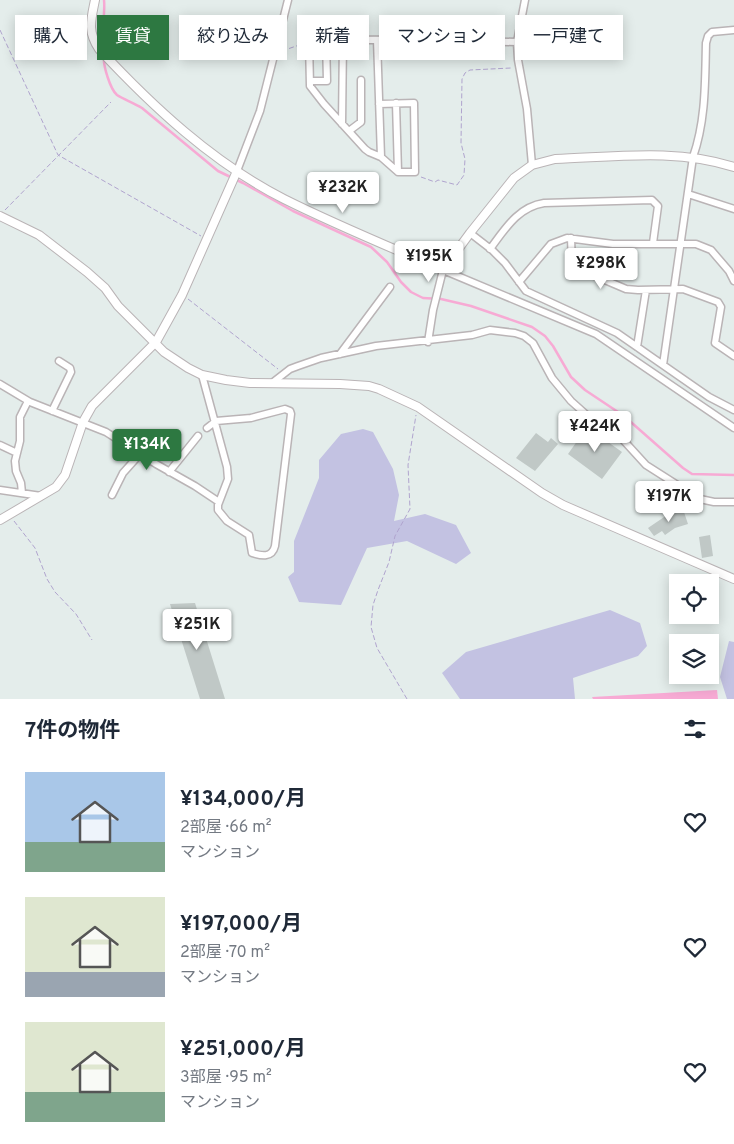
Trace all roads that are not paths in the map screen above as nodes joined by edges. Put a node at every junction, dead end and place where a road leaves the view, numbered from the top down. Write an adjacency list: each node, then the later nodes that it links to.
1 (95, 0): 24 (street)
2 (288, 0): 24 (street)
3 (525, 0): 4 (street)
4 (522, 15)
5 (734, 30): 20 (street)
6 (369, 40): 7 (street)
7 (377, 40): 8 (street); 16 (street)
8 (515, 42)
9 (309, 60): 14 (street)
10 (326, 60): 14 (street)
11 (342, 60): 17 (street)
12 (519, 60): 21 (street)
13 (361, 80): 18 (street)
14 (310, 81): 17 (street)
15 (396, 103): 16 (street); 23 (street); 23 (street)
16 (379, 104): 19 (street)
17 (342, 124): 18 (street)
18 (349, 131): 19 (street)
19 (380, 157): 23 (street)
20 (693, 157): 21 (street); 22 (street); 25 (street)
21 (532, 165): 28 (street)
22 (734, 167)
23 (398, 172)
24 (235, 176): 33 (street); 40 (street)
25 (688, 194): 26 (street); 31 (street)
26 (734, 209)
27 (0, 215): 40 (street)
28 (470, 233): 32 (street); 33 (street)
29 (571, 238): 30 (street); 36 (street); 39 (street)
30 (653, 243): 31 (street); 32 (street)
31 (681, 243): 34 (street); 38 (street)
32 (490, 249): 36 (street)
33 (444, 270): 41 (street); 56 (street)
34 (732, 272): 35 (street)
35 (734, 281)
36 (519, 282): 42 (street)
37 (390, 287): 43 (street)
38 (674, 289): 39 (street); 44 (street); 46 (street)
39 (646, 290): 42 (street)
40 (156, 342): 47 (street); 54 (street)
41 (428, 342): 43 (street); 67 (street)
42 (637, 347): 46 (street)
43 (340, 354): 48 (street)
44 (734, 356)
45 (59, 361): 52 (street)
46 (664, 365): 51 (street)
47 (202, 374): 48 (street); 53 (street)
48 (272, 383): 69 (street)
49 (0, 384): 50 (street)
50 (28, 401): 52 (street); 59 (street)
51 (734, 410)
52 (52, 411): 54 (street)
53 (216, 421): 55 (street); 66 (street); 66 (street)
54 (83, 422): 60 (street); 65 (street)
55 (207, 428)
56 (734, 428)
57 (198, 436): 61 (street)
58 (0, 445): 59 (street)
59 (18, 453): 63 (street)
60 (140, 454): 61 (street); 64 (street)
61 (169, 472): 66 (street)
62 (0, 490): 63 (street)
63 (22, 493): 65 (street)
64 (112, 495)
65 (41, 496): 68 (street)
66 (219, 502)
67 (734, 502)
68 (0, 520)
69 (734, 579)

